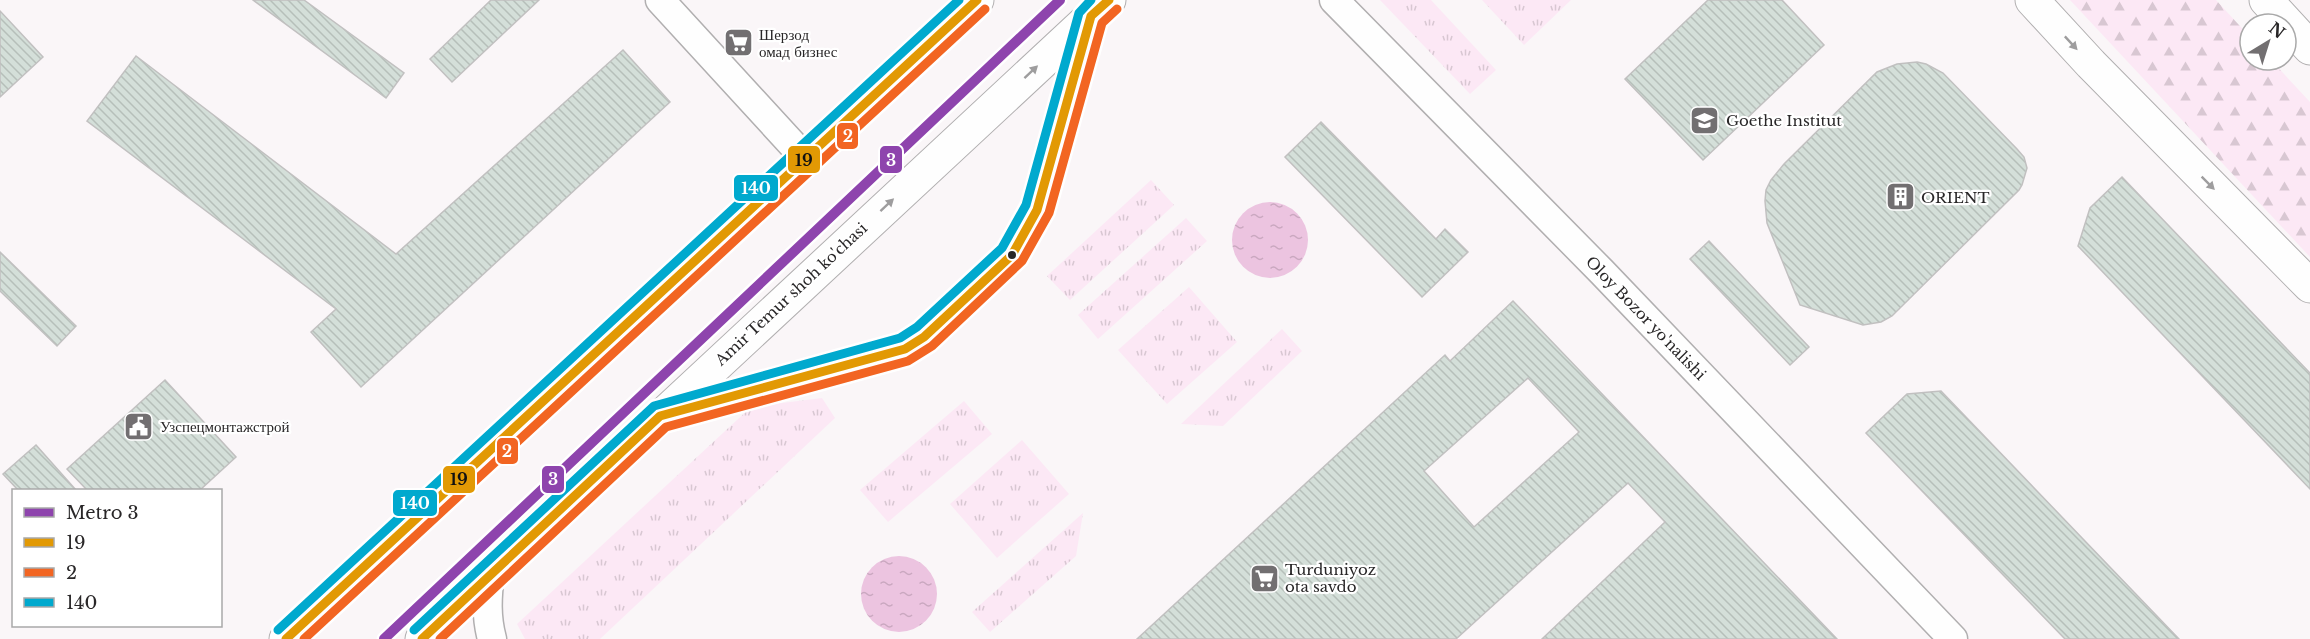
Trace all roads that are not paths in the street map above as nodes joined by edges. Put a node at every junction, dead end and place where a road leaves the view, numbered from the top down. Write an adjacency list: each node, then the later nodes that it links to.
1 (660, 0): 8 (street)
2 (977, 0): 8 (main road)
3 (1109, 0): 10 (main road, Amir Temur shoh ko'chasi, one-way to 3)
4 (1334, 0): 14 (street, Oloy Bozor yo'nalishi)
5 (2032, 0): 9 (main road, one-way to 9)
6 (2266, 0): 7 (main road)
7 (2310, 48)
8 (804, 157): 11 (main road)
9 (2310, 286)
10 (490, 574): 12 (main road, Amir Temur shoh ko'chasi); 13 (street)
11 (286, 639)
12 (422, 639)
13 (492, 639)
14 (1953, 639)

